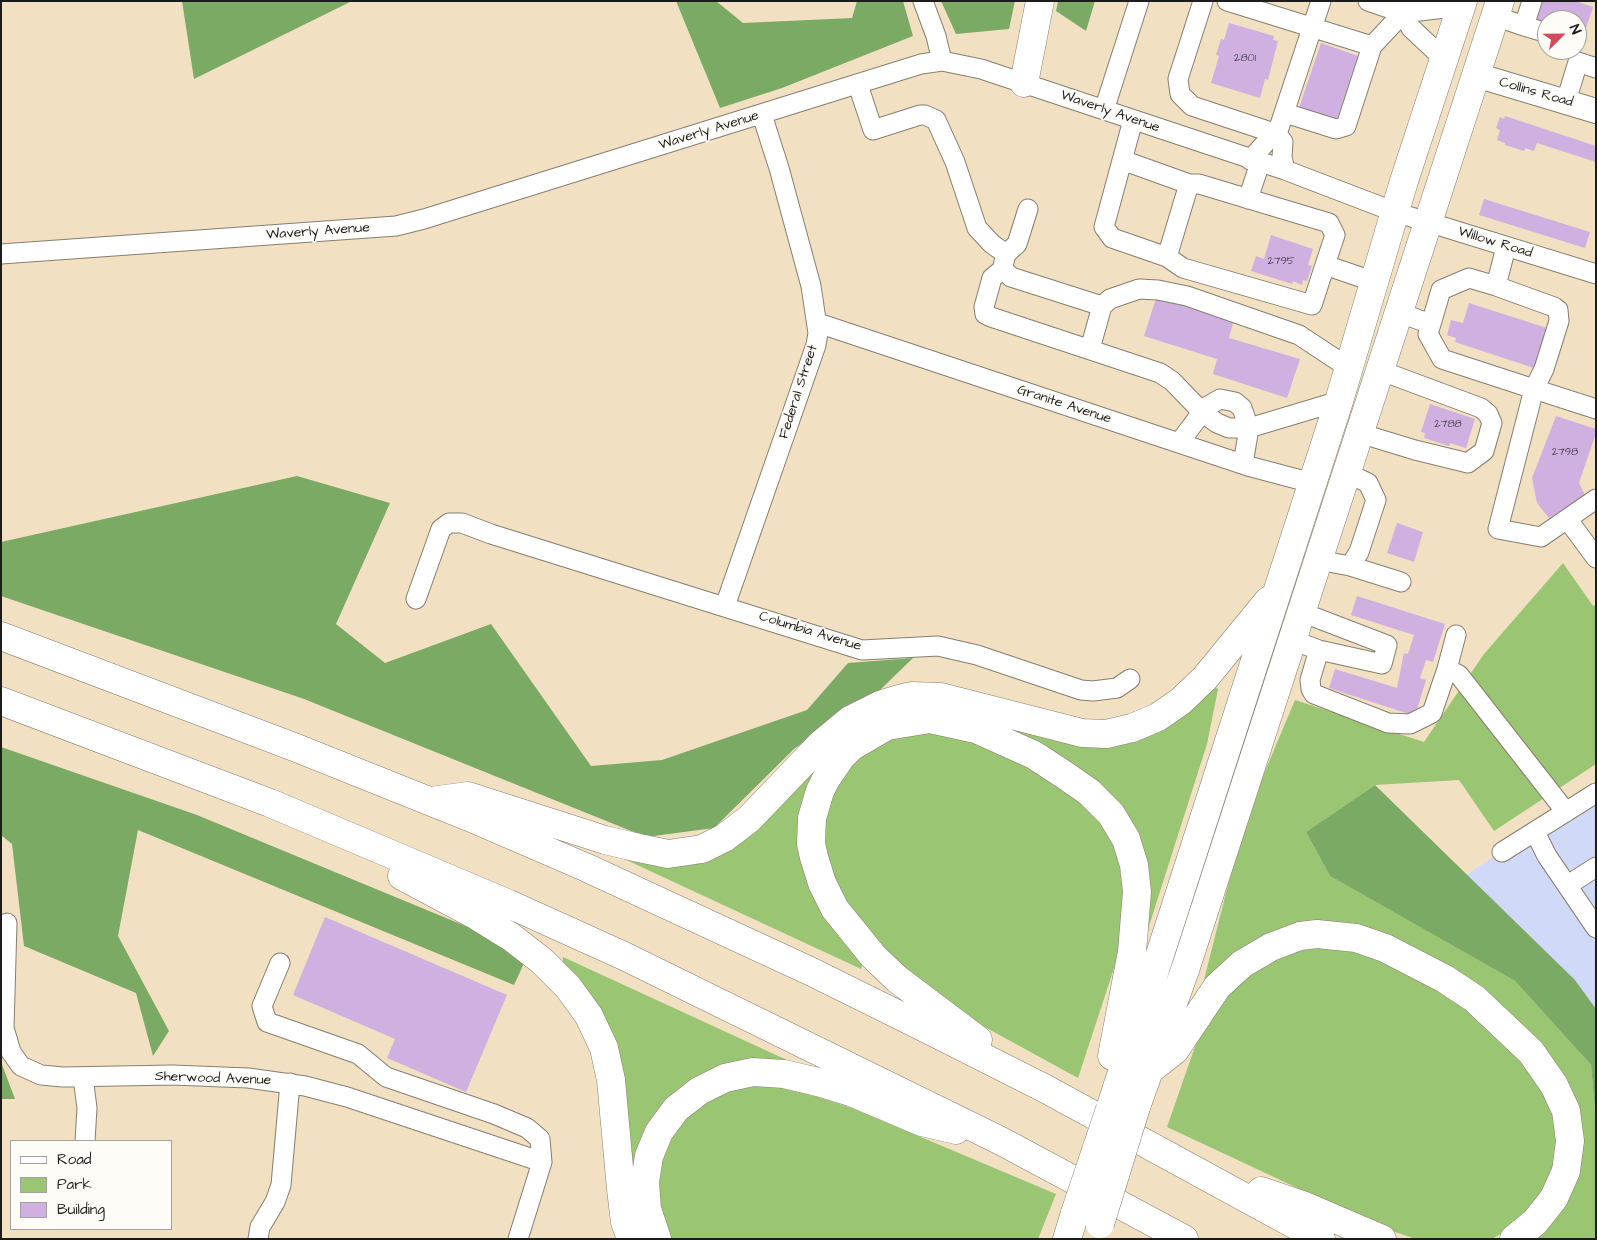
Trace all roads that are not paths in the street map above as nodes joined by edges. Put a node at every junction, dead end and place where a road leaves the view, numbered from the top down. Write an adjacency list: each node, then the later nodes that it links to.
1 (923, 1): 17 (street)
2 (1040, 1): 22 (highway)
3 (1139, 1): 25 (street)
4 (1203, 1): 30 (street)
5 (1227, 1): 13 (street)
6 (1321, 1): 13 (street)
7 (1368, 1): 10 (street)
8 (1532, 1): 12 (street)
9 (1462, 4): 10 (street); 16 (highway)
10 (1404, 7): 15 (street); 16 (street)
11 (1497, 9): 12 (street); 21 (highway)
12 (1524, 26): 14 (street)
13 (1312, 28): 15 (street); 27 (street)
14 (1537, 30)
15 (1372, 46): 27 (street)
16 (1444, 59): 37 (highway)
17 (942, 60): 22 (street, Waverly Avenue); 23 (street, Waverly Avenue)
18 (1576, 60): 24 (street)
19 (1583, 60): 20 (street)
20 (1596, 68)
21 (1476, 75): 24 (main road, Collins Road); 38 (highway)
22 (1024, 83): 25 (street, Waverly Avenue)
23 (858, 85): 28 (street, Waverly Avenue); 42 (street)
24 (1566, 101): 26 (main road, Collins Road)
25 (1104, 110): 29 (street, Waverly Avenue)
26 (1596, 111)
27 (1284, 113): 30 (street)
28 (762, 115): 40 (street, Waverly Avenue); 51 (street, Federal Street)
29 (1133, 120): 31 (street); 32 (street, Waverly Avenue)
30 (1277, 134): 32 (street); 33 (street)
31 (1122, 160): 34 (street); 41 (street)
32 (1255, 161): 33 (street, Waverly Avenue); 35 (street)
33 (1285, 170): 37 (street, Waverly Avenue)
34 (1189, 184): 35 (street); 41 (street)
35 (1248, 199): 43 (street)
36 (1028, 209): 42 (street)
37 (1395, 212): 38 (street, Willow Road); 46 (highway)
38 (1427, 222): 39 (street, Willow Road); 45 (highway)
39 (1506, 247): 44 (street, Willow Road); 47 (street)
40 (1, 254)
41 (1167, 257): 43 (street)
42 (1004, 262): 49 (street); 53 (street)
43 (1325, 266): 46 (street)
44 (1596, 274)
45 (1409, 279): 48 (street); 50 (highway)
46 (1375, 282): 54 (highway)
47 (1496, 286): 48 (street); 56 (street)
48 (1441, 290): 52 (street)
49 (1102, 306): 53 (street); 54 (street)
50 (1398, 312): 52 (street); 55 (highway)
51 (818, 323): 62 (street, Granite Avenue); 74 (street, Federal Street)
52 (1430, 324): 56 (street)
53 (1090, 349): 59 (street)
54 (1349, 368): 57 (highway)
55 (1379, 370): 61 (highway); 61 (street)
56 (1534, 389): 58 (street); 67 (street)
57 (1339, 401): 60 (street); 65 (highway)
58 (1596, 409)
59 (1202, 412): 60 (street); 60 (street); 62 (street)
60 (1249, 428): 63 (street)
61 (1359, 433): 64 (highway)
62 (1179, 443): 63 (street, Granite Avenue)
63 (1242, 464): 65 (street, Granite Avenue)
64 (1345, 472): 69 (highway); 70 (street)
65 (1312, 483): 72 (highway)
66 (1596, 499): 67 (street)
67 (1568, 520): 68 (street)
68 (1596, 558)
69 (1318, 560): 70 (street); 75 (highway)
70 (1350, 566): 71 (street)
71 (1401, 582)
72 (1279, 588): 84 (highway); 96 (highway)
73 (416, 599): 74 (street, Columbia Avenue)
74 (725, 606): 81 (street, Columbia Avenue)
75 (1301, 612): 78 (highway); 79 (street)
76 (1456, 635): 80 (street)
77 (1, 636): 84 (highway)
78 (1292, 640): 79 (street); 94 (highway)
79 (1319, 650): 80 (street)
80 (1447, 669): 86 (street)
81 (1130, 679)
82 (1, 701): 85 (highway)
83 (1596, 793): 86 (street)
84 (430, 801): 98 (highway)
85 (270, 803): 101 (highway); 108 (highway)
86 (1566, 812): 87 (street)
87 (1536, 832): 88 (street); 90 (street)
88 (1502, 852)
89 (1596, 867): 90 (street)
90 (1568, 885): 92 (street)
91 (7, 923): 95 (street, Sherwood Avenue)
92 (1596, 928)
93 (280, 963): 102 (street)
94 (1147, 1072): 99 (highway); 113 (highway)
95 (83, 1077): 97 (street, Sherwood Avenue); 100 (street)
96 (1120, 1079): 98 (highway); 99 (highway)
97 (290, 1084): 102 (street, Sherwood Avenue); 106 (street)
98 (1044, 1088): 103 (highway)
99 (1123, 1108): 104 (highway, bridge); 110 (highway, bridge)
100 (85, 1140)
101 (1001, 1141): 105 (highway); 109 (highway)
102 (542, 1162): 107 (street)
103 (1198, 1170): 111 (highway); 112 (highway)
104 (1099, 1234)
105 (1181, 1237)
106 (258, 1239)
107 (518, 1239)
108 (630, 1239)
109 (657, 1239)
110 (1067, 1239)
111 (1321, 1239)
112 (1382, 1239)
113 (1514, 1239)

